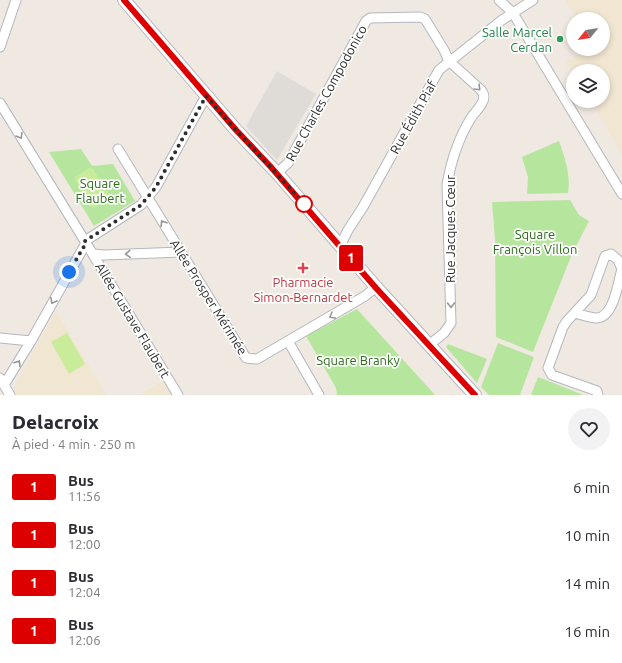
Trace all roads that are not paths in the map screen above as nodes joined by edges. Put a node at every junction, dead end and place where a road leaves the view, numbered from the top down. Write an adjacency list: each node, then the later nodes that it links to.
1 (16, 0): 6 (street)
2 (125, 0): 8 (street)
3 (499, 0): 5 (street)
4 (533, 0): 5 (street, Rue Édith Piaf)
5 (513, 13): 7 (street, Rue Édith Piaf); 12 (street)
6 (0, 46)
7 (449, 61): 11 (street, Rue Charles Compodonico); 15 (street, Rue Édith Piaf); 24 (street, Rue Jacques Cœur, one-way to 24)
8 (206, 96): 11 (street); 13 (street)
9 (0, 103): 14 (street, Allée Gustave Flaubert, one-way to 14)
10 (118, 149): 13 (street, Allée Prosper Mérimée)
11 (277, 173): 15 (street)
12 (622, 194)
13 (148, 198): 14 (street); 16 (street, Allée Prosper Mérimée, one-way to 13)
14 (85, 242): 17 (street, Allée Gustave Flaubert); 22 (street, one-way to 22)
15 (340, 246): 19 (street)
16 (181, 252): 17 (street, one-way to 17); 23 (street, Allée Prosper Mérimée)
17 (93, 254): 28 (street, Allée Gustave Flaubert)
18 (622, 269): 20 (street); 20 (street)
19 (376, 288): 23 (street, Allée Prosper Mérimée, one-way to 23); 24 (street)
20 (575, 313): 26 (street)
21 (0, 338): 22 (street)
22 (31, 341): 25 (street, one-way to 22)
23 (288, 341): 29 (street)
24 (429, 346): 30 (street)
25 (2, 382): 27 (street)
26 (598, 393): 31 (street)
27 (10, 395)
28 (178, 395)
29 (319, 395)
30 (474, 395)
31 (607, 395)

